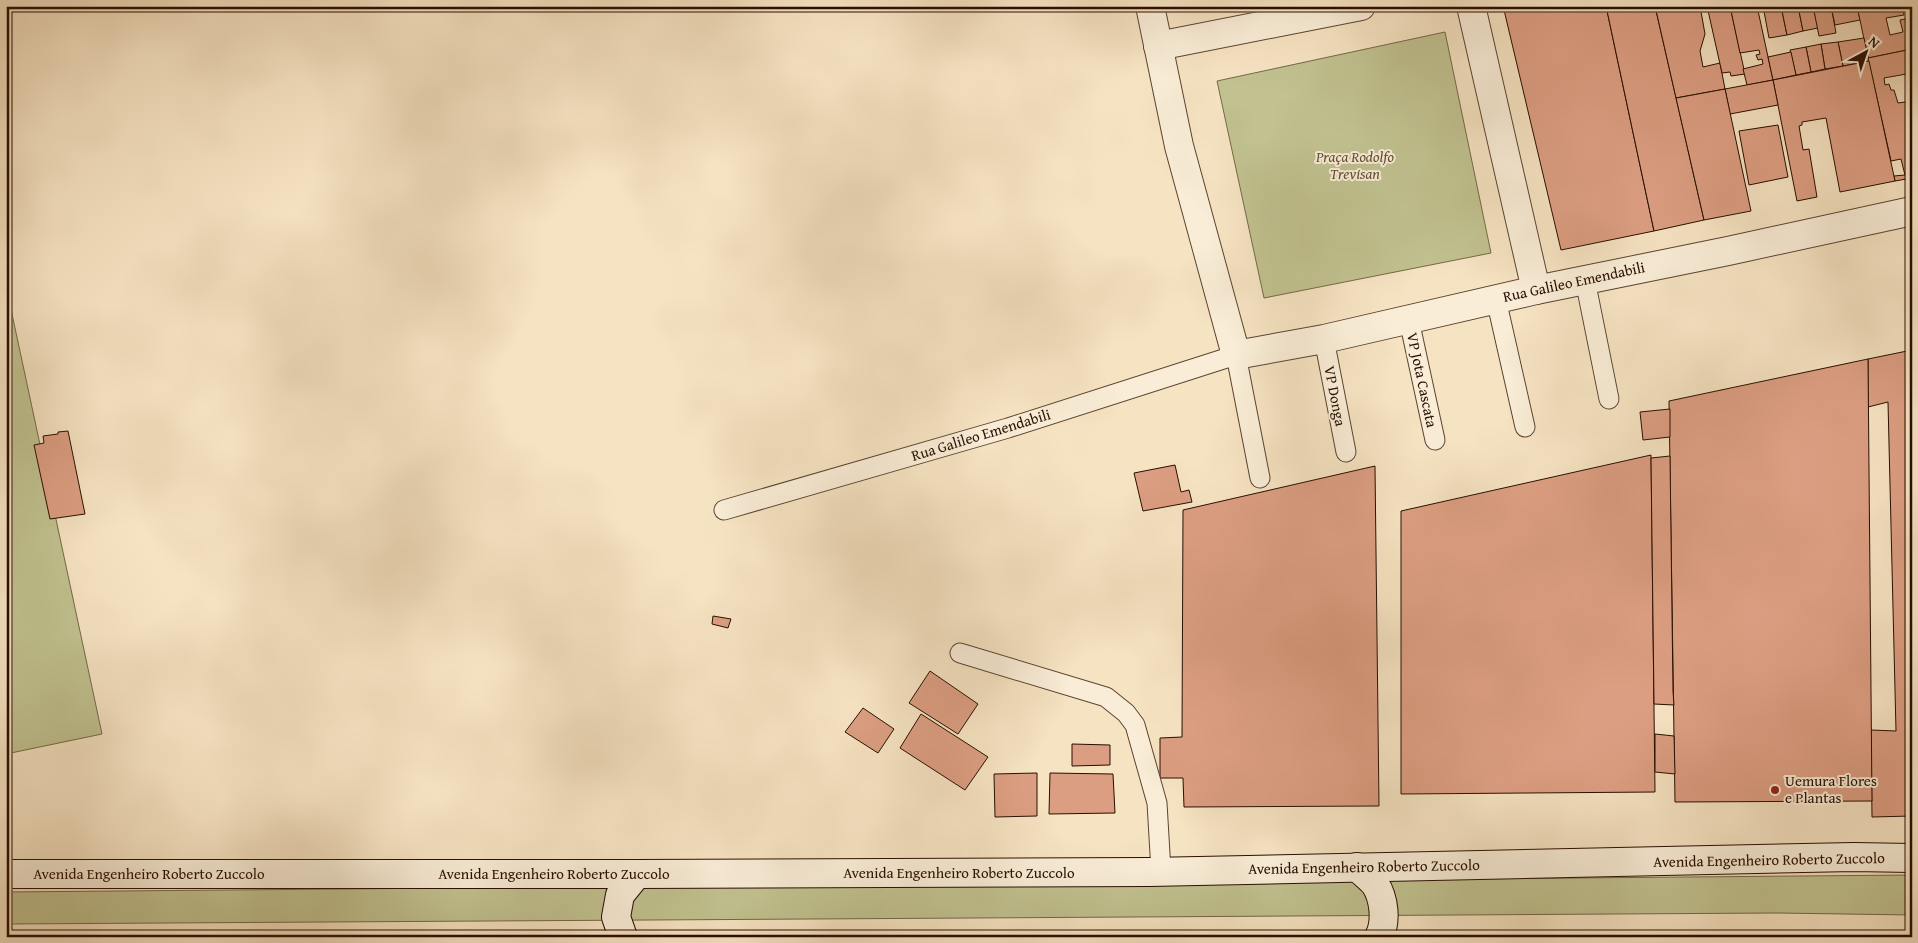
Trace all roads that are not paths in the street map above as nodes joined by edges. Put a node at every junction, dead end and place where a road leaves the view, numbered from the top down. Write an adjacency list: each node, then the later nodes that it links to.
1 (1150, 6): 4 (street)
2 (1361, 6): 4 (street)
3 (1471, 6): 7 (street)
4 (1158, 46): 11 (street)
5 (1912, 211): 6 (street, Rua Galileo Emendabili)
6 (1585, 280): 7 (street, Rua Galileo Emendabili); 12 (lane)
7 (1536, 290): 8 (street, Rua Galileo Emendabili)
8 (1496, 299): 9 (street, Rua Galileo Emendabili); 13 (lane)
9 (1410, 320): 10 (street, Rua Galileo Emendabili); 14 (lane, VP Jota Cascata)
10 (1324, 339): 11 (street, Rua Galileo Emendabili); 15 (lane, VP Donga)
11 (1236, 355): 16 (lane); 17 (lane, Rua Galileo Emendabili)
12 (1609, 399)
13 (1525, 427)
14 (1435, 440)
15 (1346, 452)
16 (1260, 478)
17 (724, 510)
18 (960, 653): 21 (lane)
19 (1912, 858): 20 (street, Avenida Engenheiro Roberto Zuccolo)
20 (1358, 867): 21 (street, Avenida Engenheiro Roberto Zuccolo); 25 (street)
21 (1162, 871): 23 (street, Avenida Engenheiro Roberto Zuccolo)
22 (6, 874): 23 (street, Avenida Engenheiro Roberto Zuccolo)
23 (637, 874): 24 (street)
24 (623, 937)
25 (1380, 937)

